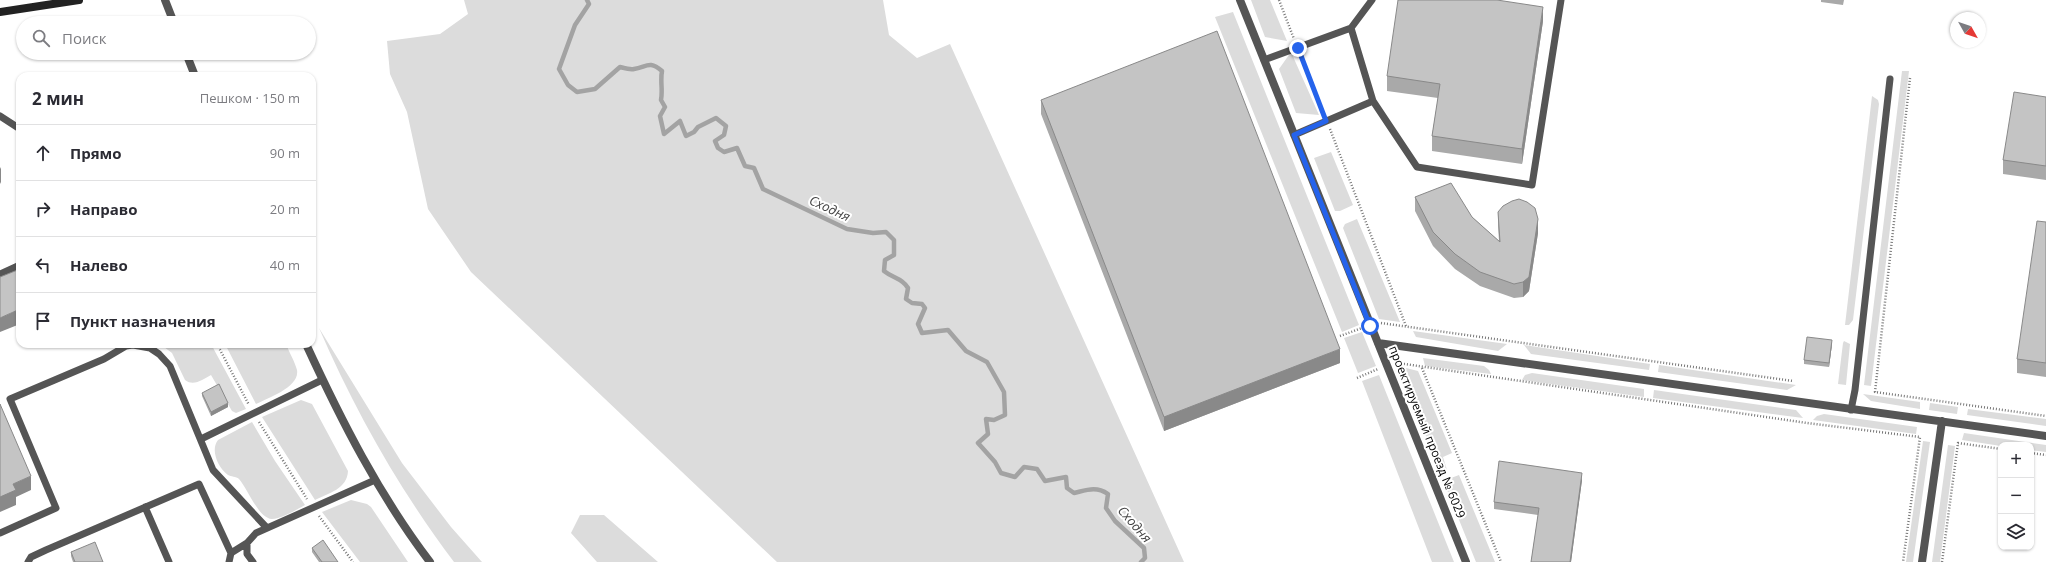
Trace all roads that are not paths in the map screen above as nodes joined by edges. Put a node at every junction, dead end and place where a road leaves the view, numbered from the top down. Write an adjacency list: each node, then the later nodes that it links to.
1 (79, 0): 6 (street)
2 (165, 0): 7 (street)
3 (1240, 0): 10 (street, проектируемый проезд № 6029)
4 (1372, 0): 8 (lane)
5 (1561, 0): 13 (lane)
6 (0, 12)
7 (171, 16)
8 (1351, 28): 10 (lane); 13 (lane)
9 (189, 60): 11 (street)
10 (1264, 60): 16 (street, проектируемый проезд № 6029)
11 (193, 72)
12 (1890, 79): 24 (lane)
13 (1373, 101): 16 (lane)
14 (0, 116): 15 (lane)
15 (16, 126)
16 (1294, 135): 19 (street, проектируемый проезд № 6029)
17 (16, 267): 18 (lane)
18 (0, 274)
19 (1378, 343): 24 (street); 39 (street, проектируемый проезд № 6029)
20 (115, 348): 31 (lane)
21 (150, 348): 27 (lane)
22 (308, 348): 23 (street)
23 (322, 380): 27 (lane); 28 (street)
24 (1851, 410): 25 (street)
25 (1942, 421): 26 (street); 40 (street)
26 (2046, 436)
27 (201, 439): 30 (lane)
28 (375, 480): 30 (lane); 38 (street)
29 (145, 507): 33 (lane); 34 (lane); 35 (lane)
30 (267, 528): 32 (lane)
31 (0, 532)
32 (247, 543): 33 (lane); 37 (lane)
33 (231, 553): 36 (lane)
34 (28, 562)
35 (168, 562)
36 (229, 562)
37 (253, 562)
38 (430, 562)
39 (1466, 562)
40 (1922, 562)

